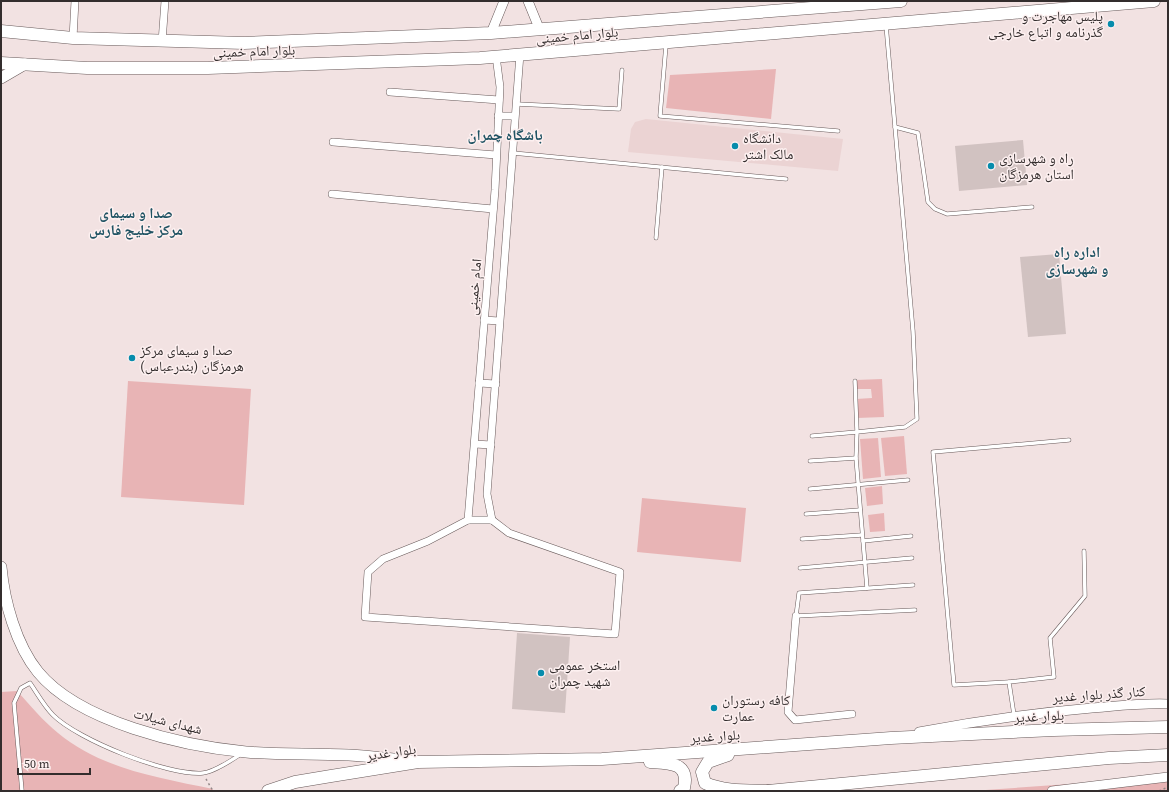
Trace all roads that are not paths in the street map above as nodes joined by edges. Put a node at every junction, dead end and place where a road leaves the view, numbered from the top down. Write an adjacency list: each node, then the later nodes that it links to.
1 (75, 1): 12 (street)
2 (165, 1): 13 (street)
3 (504, 1): 11 (street)
4 (528, 1): 9 (street)
5 (900, 1): 7 (main road, بلوار امام خمینی)
6 (1154, 1): 8 (main road, بلوار امام خمینی)
7 (883, 2): 8 (main road); 9 (main road, بلوار امام خمینی)
8 (886, 24): 14 (main road, بلوار امام خمینی); 28 (lane)
9 (539, 28): 11 (main road, بلوار امام خمینی)
10 (1, 31): 12 (main road, بلوار امام خمینی)
11 (490, 33): 13 (main road, بلوار امام خمینی)
12 (73, 38): 13 (main road, بلوار امام خمینی)
13 (162, 42)
14 (666, 42): 15 (main road, بلوار امام خمینی); 29 (lane)
15 (520, 54): 17 (main road, بلوار امام خمینی); 25 (street)
16 (1, 55): 20 (main road)
17 (496, 56): 20 (main road, بلوار امام خمینی); 24 (street, امام خمینی)
18 (1, 63): 19 (main road, بلوار امام خمینی)
19 (25, 64): 20 (main road, بلوار امام خمینی); 22 (main road)
20 (87, 68)
21 (622, 70): 25 (lane)
22 (1, 78)
23 (390, 92): 24 (street)
24 (499, 100): 26 (street, امام خمینی)
25 (516, 104): 27 (street)
26 (498, 116): 27 (street); 32 (street, امام خمینی)
27 (514, 116): 31 (street)
28 (895, 127): 38 (lane); 48 (lane)
29 (838, 131)
30 (333, 142): 32 (street)
31 (512, 153): 33 (lane); 37 (street)
32 (496, 155): 36 (street, امام خمینی)
33 (662, 167): 34 (lane); 40 (lane)
34 (786, 179)
35 (332, 194): 39 (street)
36 (494, 194): 37 (street); 39 (street, امام خمینی)
37 (508, 194): 42 (street)
38 (1032, 207)
39 (493, 209): 41 (street, امام خمینی)
40 (656, 238)
41 (490, 254): 42 (street); 43 (street, امام خمینی)
42 (504, 256): 44 (street)
43 (484, 320): 44 (street); 46 (street, امام خمینی)
44 (499, 321): 47 (street)
45 (855, 381): 48 (lane)
46 (479, 383): 47 (street); 51 (street, امام خمینی)
47 (496, 384): 52 (street)
48 (857, 432): 49 (lane); 53 (lane)
49 (812, 436)
50 (1069, 440): 75 (lane)
51 (474, 444): 52 (street); 60 (street, امام خمینی)
52 (491, 445): 61 (street)
53 (856, 458): 54 (lane); 56 (lane)
54 (810, 461)
55 (908, 480): 56 (lane)
56 (858, 484): 57 (lane); 58 (lane)
57 (810, 489)
58 (860, 510): 59 (lane); 62 (lane)
59 (806, 514)
60 (468, 520): 61 (street); 61 (street)
61 (492, 520)
62 (862, 535): 64 (lane); 65 (lane)
63 (911, 536): 65 (lane)
64 (802, 539)
65 (863, 542): 68 (lane)
66 (1084, 551): 75 (lane)
67 (912, 558): 68 (lane)
68 (864, 562): 70 (lane); 72 (lane)
69 (1, 567): 82 (main road, شهدای شیلات)
70 (800, 568)
71 (913, 585): 72 (lane)
72 (867, 588): 74 (lane)
73 (915, 610): 74 (lane)
74 (796, 616): 77 (street)
75 (1009, 682): 78 (lane)
76 (1168, 704): 78 (street, کنار گذر بلوار غدیر)
77 (852, 714)
78 (1014, 716): 80 (street, کنار گذر بلوار غدیر)
79 (1168, 727): 80 (main road, بلوار غدیر)
80 (891, 738): 81 (main road, بلوار غدیر)
81 (766, 748): 84 (main road, بلوار غدیر); 91 (main road)
82 (245, 752): 85 (main road, شهدای شیلات); 87 (lane)
83 (1168, 755): 91 (main road)
84 (614, 758): 85 (main road, بلوار غدیر); 89 (main road)
85 (418, 762): 88 (main road, بلوار غدیر)
86 (1168, 777): 92 (street)
87 (22, 791)
88 (268, 791)
89 (680, 791)
90 (768, 791): 91 (main road)
91 (773, 791)
92 (1052, 791)

